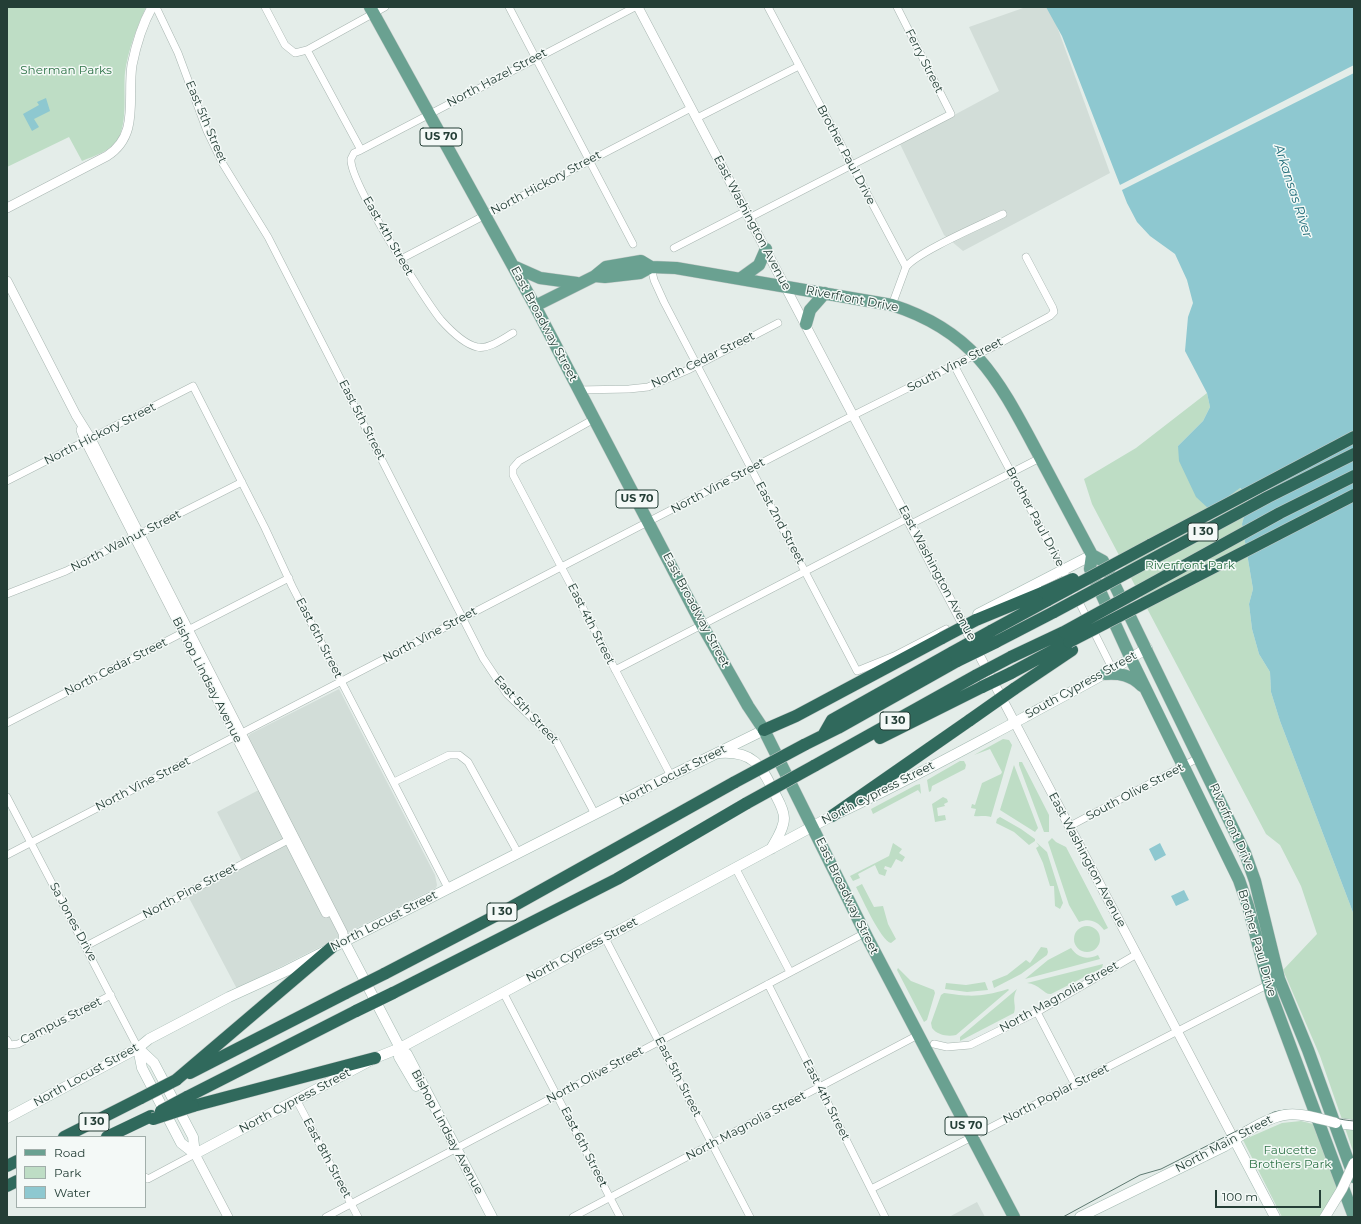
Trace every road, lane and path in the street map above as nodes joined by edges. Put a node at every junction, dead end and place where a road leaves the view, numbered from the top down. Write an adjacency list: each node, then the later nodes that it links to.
1 (152, 7): 20 (street)
2 (156, 7): 69 (street, East 5th Street)
3 (265, 7): 11 (street)
4 (385, 7): 10 (street)
5 (509, 7): 12 (street)
6 (635, 7): 12 (street, North Hazel Street)
7 (638, 7): 14 (street, East Washington Avenue)
8 (768, 7): 13 (street, Brother Paul Drive)
9 (897, 7): 19 (street, Ferry Street)
10 (372, 10): 11 (street); 15 (main road, East Broadway Street / US 70)
11 (307, 50): 17 (street)
12 (536, 58): 15 (street, North Hazel Street); 18 (street)
13 (799, 66): 16 (street); 19 (street, Brother Paul Drive)
14 (691, 108): 16 (street, East Washington Avenue); 18 (street, North Hickory Street)
15 (428, 115): 17 (street, North Hazel Street); 23 (main road, East Broadway Street / US 70)
16 (697, 118): 21 (street, East Washington Avenue)
17 (361, 150): 28 (street, East 4th Street)
18 (589, 160): 23 (street, North Hickory Street); 24 (street)
19 (851, 166): 21 (street); 31 (street, Brother Paul Drive)
20 (7, 208)
21 (747, 214): 25 (street); 26 (street, East Washington Avenue)
22 (1003, 214): 31 (street)
23 (485, 215): 28 (street, North Hickory Street); 29 (main road, East Broadway Street / US 70)
24 (632, 244)
25 (674, 248)
26 (766, 249): 32 (main road); 35 (street, East Washington Avenue)
27 (1026, 257): 42 (street, South Vine Street)
28 (401, 259): 41 (street, East 4th Street)
29 (513, 266): 34 (main road); 38 (main road, East Broadway Street / US 70)
30 (651, 267): 32 (main road, Riverfront Drive); 34 (main road, Riverfront Drive); 43 (street, East 2nd Street)
31 (906, 267): 37 (street)
32 (741, 278): 35 (main road, Riverfront Drive)
33 (7, 281): 50 (street, Bishop Lindsay Avenue)
34 (577, 283): 38 (main road, Riverfront Drive)
35 (786, 286): 36 (main road, Riverfront Drive); 40 (street, East Washington Avenue)
36 (825, 293): 37 (main road, Riverfront Drive); 40 (main road)
37 (892, 305): 42 (main road, Riverfront Drive)
38 (535, 306): 46 (main road, East Broadway Street / US 70)
39 (778, 323): 43 (street, North Cedar Street)
40 (806, 324): 47 (street, East Washington Avenue)
41 (513, 333)
42 (976, 354): 44 (street, South Vine Street); 52 (main road, Riverfront Drive)
43 (698, 365): 46 (street, North Cedar Street); 53 (street, East 2nd Street)
44 (954, 365): 47 (street, South Vine Street); 54 (street, Brother Paul Drive)
45 (193, 386): 50 (street, North Hickory Street); 57 (street, East 6th Street)
46 (578, 390): 48 (main road, East Broadway Street / US 70)
47 (854, 416): 53 (street, North Vine Street); 59 (street, East Washington Avenue)
48 (594, 419): 60 (main road, East Broadway Street / US 70); 63 (street, East 4th Street)
49 (1354, 437): 68 (highway, bridge)
50 (88, 441): 56 (street, North Hickory Street); 61 (street, Bishop Lindsay Avenue)
51 (1354, 454): 73 (highway, I 30, bridge)
52 (1040, 458): 54 (street); 62 (main road, Riverfront Drive)
53 (751, 469): 60 (street, North Vine Street); 65 (street, East 2nd Street)
54 (1012, 473): 59 (street); 64 (street, Brother Paul Drive)
55 (1354, 476): 74 (highway, I 30, bridge)
56 (7, 481)
57 (242, 482): 61 (street, North Walnut Street); 66 (street, East 6th Street)
58 (1354, 495): 74 (highway, bridge)
59 (909, 521): 65 (street); 70 (street, East Washington Avenue)
60 (649, 523): 63 (street, North Vine Street); 71 (main road, East Broadway Street / US 70)
61 (137, 535): 67 (street, North Walnut Street); 72 (street, Bishop Lindsay Avenue)
62 (1092, 555): 64 (main road); 75 (main road, Riverfront Drive); 76 (main road, Riverfront Drive)
63 (562, 568): 69 (street, North Vine Street); 77 (street, East 4th Street)
64 (1063, 570): 70 (main road); 78 (street, Brother Paul Drive)
65 (806, 571): 70 (street, East 2nd Street); 71 (street)
66 (290, 578): 72 (street, North Cedar Street); 79 (street, East 6th Street)
67 (7, 594)
68 (1046, 596): 73 (highway); 83 (highway, bridge)
69 (463, 618): 79 (street, North Vine Street); 92 (street, East 5th Street)
70 (962, 622): 81 (street, East Washington Avenue)
71 (702, 625): 77 (street); 83 (main road, East Broadway Street / US 70)
72 (186, 631): 82 (street, North Cedar Street); 84 (street, Bishop Lindsay Avenue)
73 (993, 637): 123 (highway, I 30, bridge)
74 (1068, 641): 87 (highway, bridge); 87 (highway, I 30, bridge); 93 (highway, bridge)
75 (1147, 648): 76 (main road, South Cypress Street); 86 (main road, Riverfront Drive)
76 (1131, 659): 78 (main road, South Cypress Street); 80 (main road, Riverfront Drive)
77 (615, 670): 89 (street, East 4th Street)
78 (1109, 672): 80 (main road); 81 (main road, South Cypress Street)
79 (342, 681): 84 (street, North Vine Street); 90 (street, East 6th Street)
80 (1146, 689): 88 (main road, Riverfront Drive)
81 (1015, 722): 93 (main road, North Cypress Street); 95 (street, East Washington Avenue)
82 (7, 723)
83 (764, 730): 85 (main road, North Locust Street); 94 (main road, East Broadway Street / US 70)
84 (239, 735): 96 (street, Bishop Lindsay Avenue); 97 (street, North Vine Street)
85 (717, 754): 89 (main road, North Locust Street); 98 (main road)
86 (1200, 757): 88 (street, South Olive Street); 110 (main road, Riverfront Drive)
87 (814, 766): 128 (highway, I 30, bridge)
88 (1182, 766): 95 (street, South Olive Street); 110 (main road, Brother Paul Drive)
89 (671, 776): 92 (main road, North Locust Street)
90 (394, 782): 99 (street); 102 (street, East 6th Street)
91 (7, 797): 97 (street, Sa Jones Drive)
92 (595, 814): 99 (main road, North Locust Street)
93 (832, 816): 94 (main road, North Cypress Street)
94 (813, 826): 98 (main road, North Cypress Street); 103 (main road, East Broadway Street / US 70)
95 (1070, 826): 108 (street, East Washington Avenue)
96 (291, 838): 105 (street, Bishop Lindsay Avenue); 106 (street, North Pine Street)
97 (30, 842): 100 (street, North Vine Street); 106 (street, Sa Jones Drive)
98 (771, 849): 101 (main road, North Cypress Street)
99 (518, 853): 102 (main road, North Locust Street)
100 (7, 855)
101 (736, 869): 104 (main road, North Cypress Street); 109 (street)
102 (448, 888): 105 (main road, North Locust Street)
103 (865, 933): 109 (street, North Olive Street); 116 (main road, East Broadway Street / US 70)
104 (605, 938): 112 (main road, North Cypress Street); 117 (street, East 5th Street)
105 (344, 941): 107 (main road, North Locust Street); 121 (main road, Bishop Lindsay Avenue)
106 (86, 946): 113 (street, Sa Jones Drive)
107 (331, 948): 120 (main road, North Locust Street); 123 (highway)
108 (1137, 954): 114 (street, North Magnolia Street); 115 (street, East Washington Avenue)
109 (790, 972): 111 (street, North Olive Street)
110 (1274, 982): 115 (street, North Poplar Street); 139 (main road, Riverfront Drive); 159 (main road, Brother Paul Drive)
111 (768, 984): 117 (street, North Olive Street); 125 (street, East 4th Street)
112 (503, 992): 121 (main road, North Cypress Street); 126 (street, East 6th Street)
113 (111, 995): 118 (street, Campus Street); 120 (street, Sa Jones Drive)
114 (1037, 1012): 119 (street, North Magnolia Street); 124 (street)
115 (1177, 1031): 124 (street, North Poplar Street); 134 (street, East Washington Avenue)
116 (918, 1035): 125 (street, North Magnolia Street); 133 (main road, East Broadway Street / US 70)
117 (659, 1041): 126 (street, North Olive Street); 135 (street, East 5th Street)
118 (8, 1042)
119 (934, 1044)
120 (138, 1048): 129 (main road, North Locust Street); 137 (main road, Sa Jones Drive)
121 (400, 1048): 122 (main road, North Cypress Street); 136 (main road, Bishop Lindsay Avenue)
122 (375, 1058): 127 (main road, North Cypress Street); 128 (highway)
123 (176, 1080): 131 (highway, I 30, bridge)
124 (1075, 1085): 133 (street, North Poplar Street)
125 (820, 1087): 135 (street, North Magnolia Street); 143 (street, East 4th Street)
126 (557, 1095): 136 (street, North Olive Street); 144 (street, East 6th Street)
127 (296, 1099): 137 (main road, North Cypress Street); 145 (street, East 8th Street)
128 (190, 1101): 132 (highway, I 30, bridge)
129 (7, 1118)
130 (1354, 1125): 134 (main road, North Main Street, bridge)
131 (66, 1136)
132 (109, 1136)
133 (972, 1138): 143 (street, North Poplar Street); 155 (main road, East Broadway Street / US 70)
134 (1234, 1139): 156 (main road, North Main Street); 157 (main road)
135 (712, 1144): 144 (street, North Magnolia Street); 153 (street, East 5th Street)
136 (453, 1150): 145 (street, North Olive Street); 149 (main road, Bishop Lindsay Avenue); 150 (main road, Bishop Lindsay Avenue)
137 (195, 1154): 142 (street, North Cypress Street); 146 (street, Sa Jones Drive)
138 (16, 1162): 140 (highway)
139 (1351, 1163): 141 (main road, Riverfront Drive); 158 (main road, bridge)
140 (7, 1166)
141 (1354, 1177)
142 (147, 1178)
143 (871, 1190): 154 (street, East 4th Street)
144 (610, 1198): 151 (street, North Magnolia Street); 152 (street, East 6th Street)
145 (351, 1204): 147 (street, North Olive Street); 148 (street, East 8th Street)
146 (228, 1217)
147 (326, 1217)
148 (358, 1217)
149 (485, 1217)
150 (492, 1217)
151 (573, 1217)
152 (620, 1217)
153 (750, 1217)
154 (884, 1217)
155 (1014, 1217)
156 (1080, 1217)
157 (1275, 1217)
158 (1325, 1217)
159 (1354, 1217)

